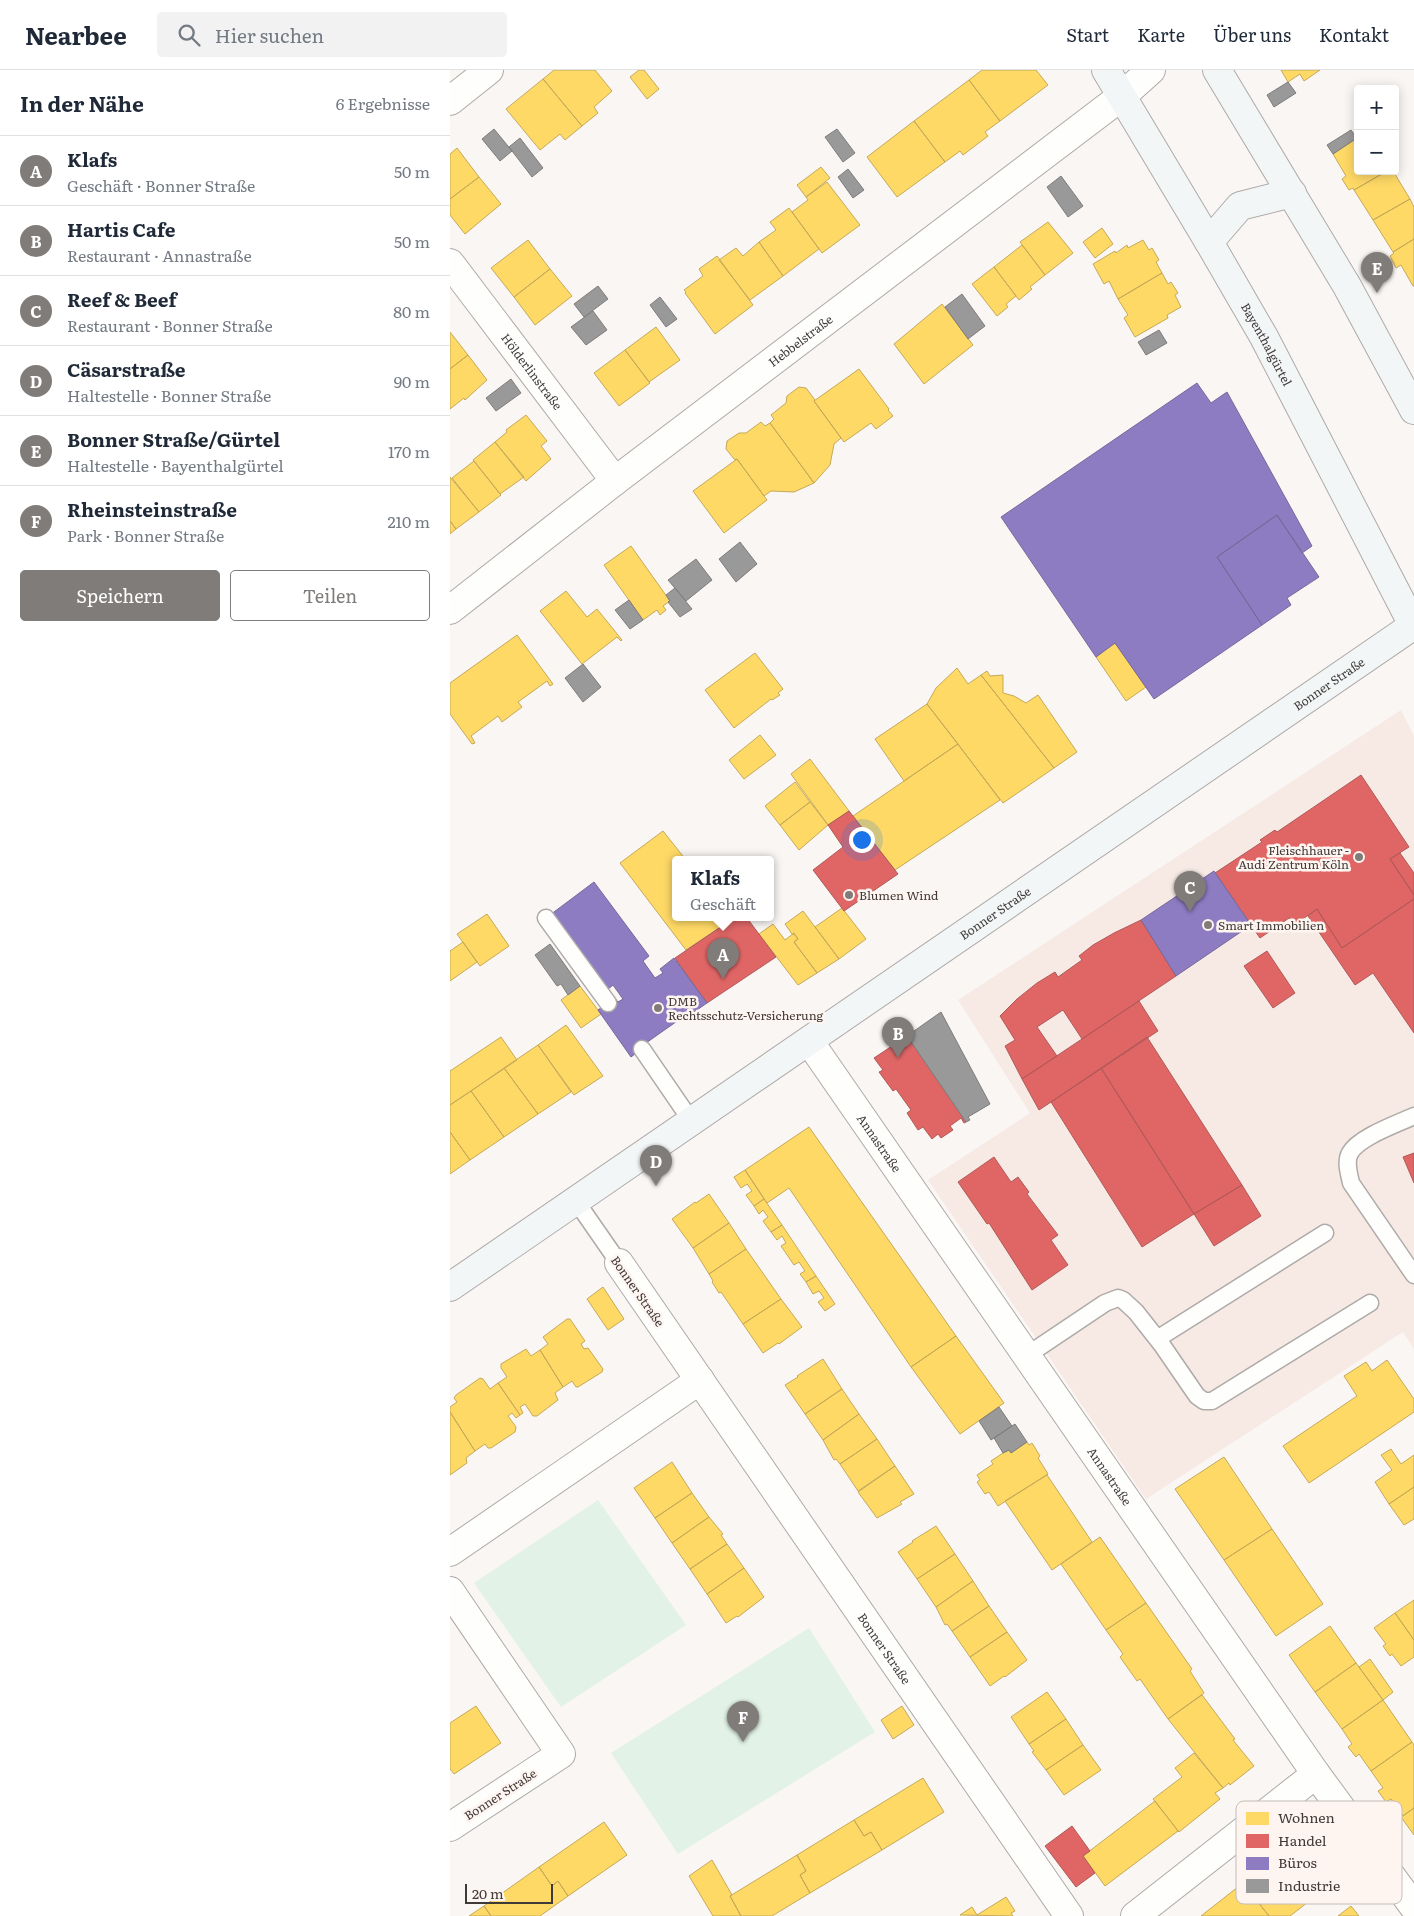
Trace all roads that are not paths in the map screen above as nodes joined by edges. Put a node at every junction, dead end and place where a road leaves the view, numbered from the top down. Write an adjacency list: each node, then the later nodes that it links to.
1 (489, 70): 6 (street)
2 (1106, 70): 5 (main road, Bayenthalgürtel)
3 (1152, 70): 5 (street, Hebbelstraße)
4 (1217, 70): 7 (main road)
5 (1122, 96): 8 (main road, Bayenthalgürtel); 11 (street, Hebbelstraße)
6 (450, 101)
7 (1292, 193): 8 (main road); 10 (main road)
8 (1210, 242): 13 (main road, Bayenthalgürtel)
9 (450, 263): 11 (street, Hölderlinstraße)
10 (1414, 410)
11 (615, 481): 12 (street, Hebbelstraße)
12 (450, 610)
13 (1414, 626): 16 (main road, Bonner Straße)
14 (546, 918): 15 (lane)
15 (608, 1003)
16 (809, 1041): 19 (main road, Bonner Straße); 27 (street, Annastraße)
17 (642, 1049): 19 (lane)
18 (1414, 1116): 23 (lane)
19 (692, 1122): 20 (main road, Bonner Straße)
20 (576, 1202): 22 (lane, Bonner Straße); 24 (main road, Bonner Straße)
21 (1325, 1233): 26 (lane)
22 (619, 1263): 28 (street, Bonner Straße)
23 (1414, 1275)
24 (450, 1287)
25 (1370, 1303): 26 (lane)
26 (1157, 1339): 27 (lane)
27 (1026, 1356): 31 (street, Annastraße)
28 (700, 1380): 29 (street); 38 (street, Bonner Straße)
29 (450, 1552)
30 (450, 1591): 34 (street, Bonner Straße)
31 (1316, 1774): 32 (street); 33 (street, Annastraße)
32 (1282, 1801)
33 (1336, 1801)
34 (450, 1827)
35 (1236, 1837): 39 (street)
36 (1402, 1891): 37 (street, Annastraße)
37 (1414, 1907)
38 (1069, 1916)
39 (1136, 1916)

